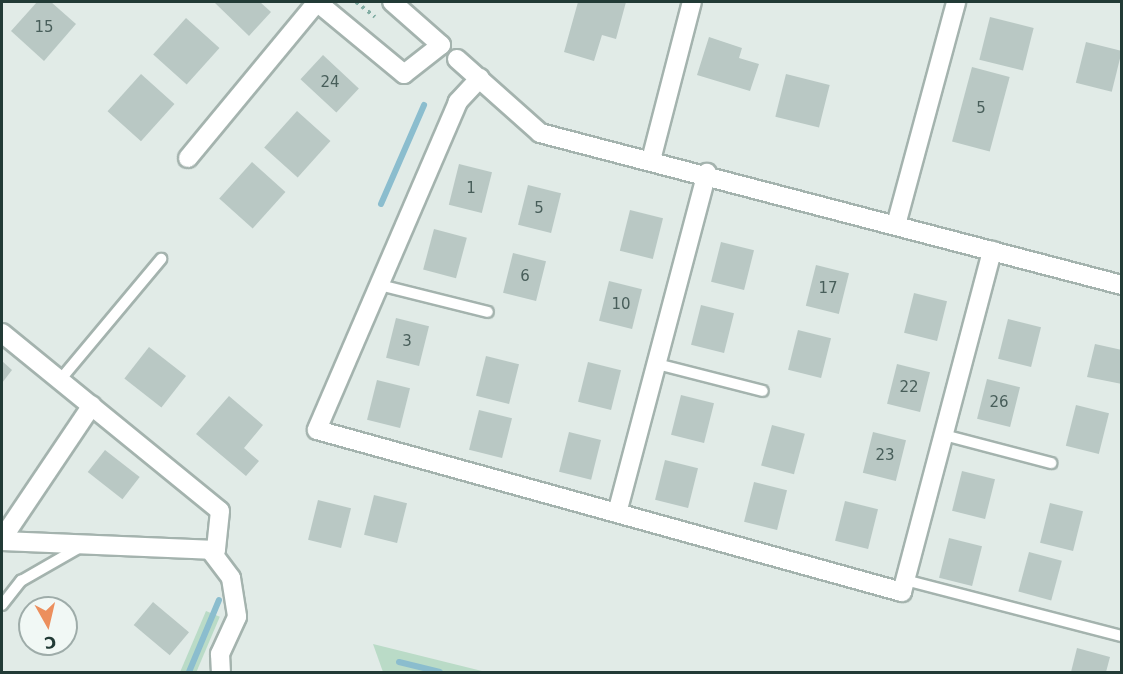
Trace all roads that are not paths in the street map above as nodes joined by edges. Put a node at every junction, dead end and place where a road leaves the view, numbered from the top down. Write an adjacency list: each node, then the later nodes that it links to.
1 (317, 2): 4 (street); 7 (street)
2 (692, 2): 8 (street)
3 (956, 2): 10 (street)
4 (387, 5)
5 (457, 59): 6 (street)
6 (480, 78): 8 (street); 13 (street)
7 (188, 158)
8 (651, 160): 9 (street)
9 (707, 173): 10 (street); 17 (street)
10 (896, 225): 11 (street)
11 (992, 251): 14 (street); 21 (street)
12 (161, 260): 18 (lane)
13 (380, 285): 15 (lane); 23 (street)
14 (1122, 285)
15 (488, 312)
16 (2, 333): 18 (street)
17 (657, 364): 19 (lane); 23 (street)
18 (60, 380): 20 (street)
19 (763, 391)
20 (92, 405): 24 (street); 26 (street)
21 (944, 435): 22 (lane); 27 (street)
22 (1051, 463)
23 (617, 513): 27 (street)
24 (2, 540): 25 (street)
25 (84, 545): 26 (street); 28 (lane)
26 (210, 550): 30 (street)
27 (905, 580): 29 (lane)
28 (2, 605)
29 (1122, 636)
30 (221, 672)

